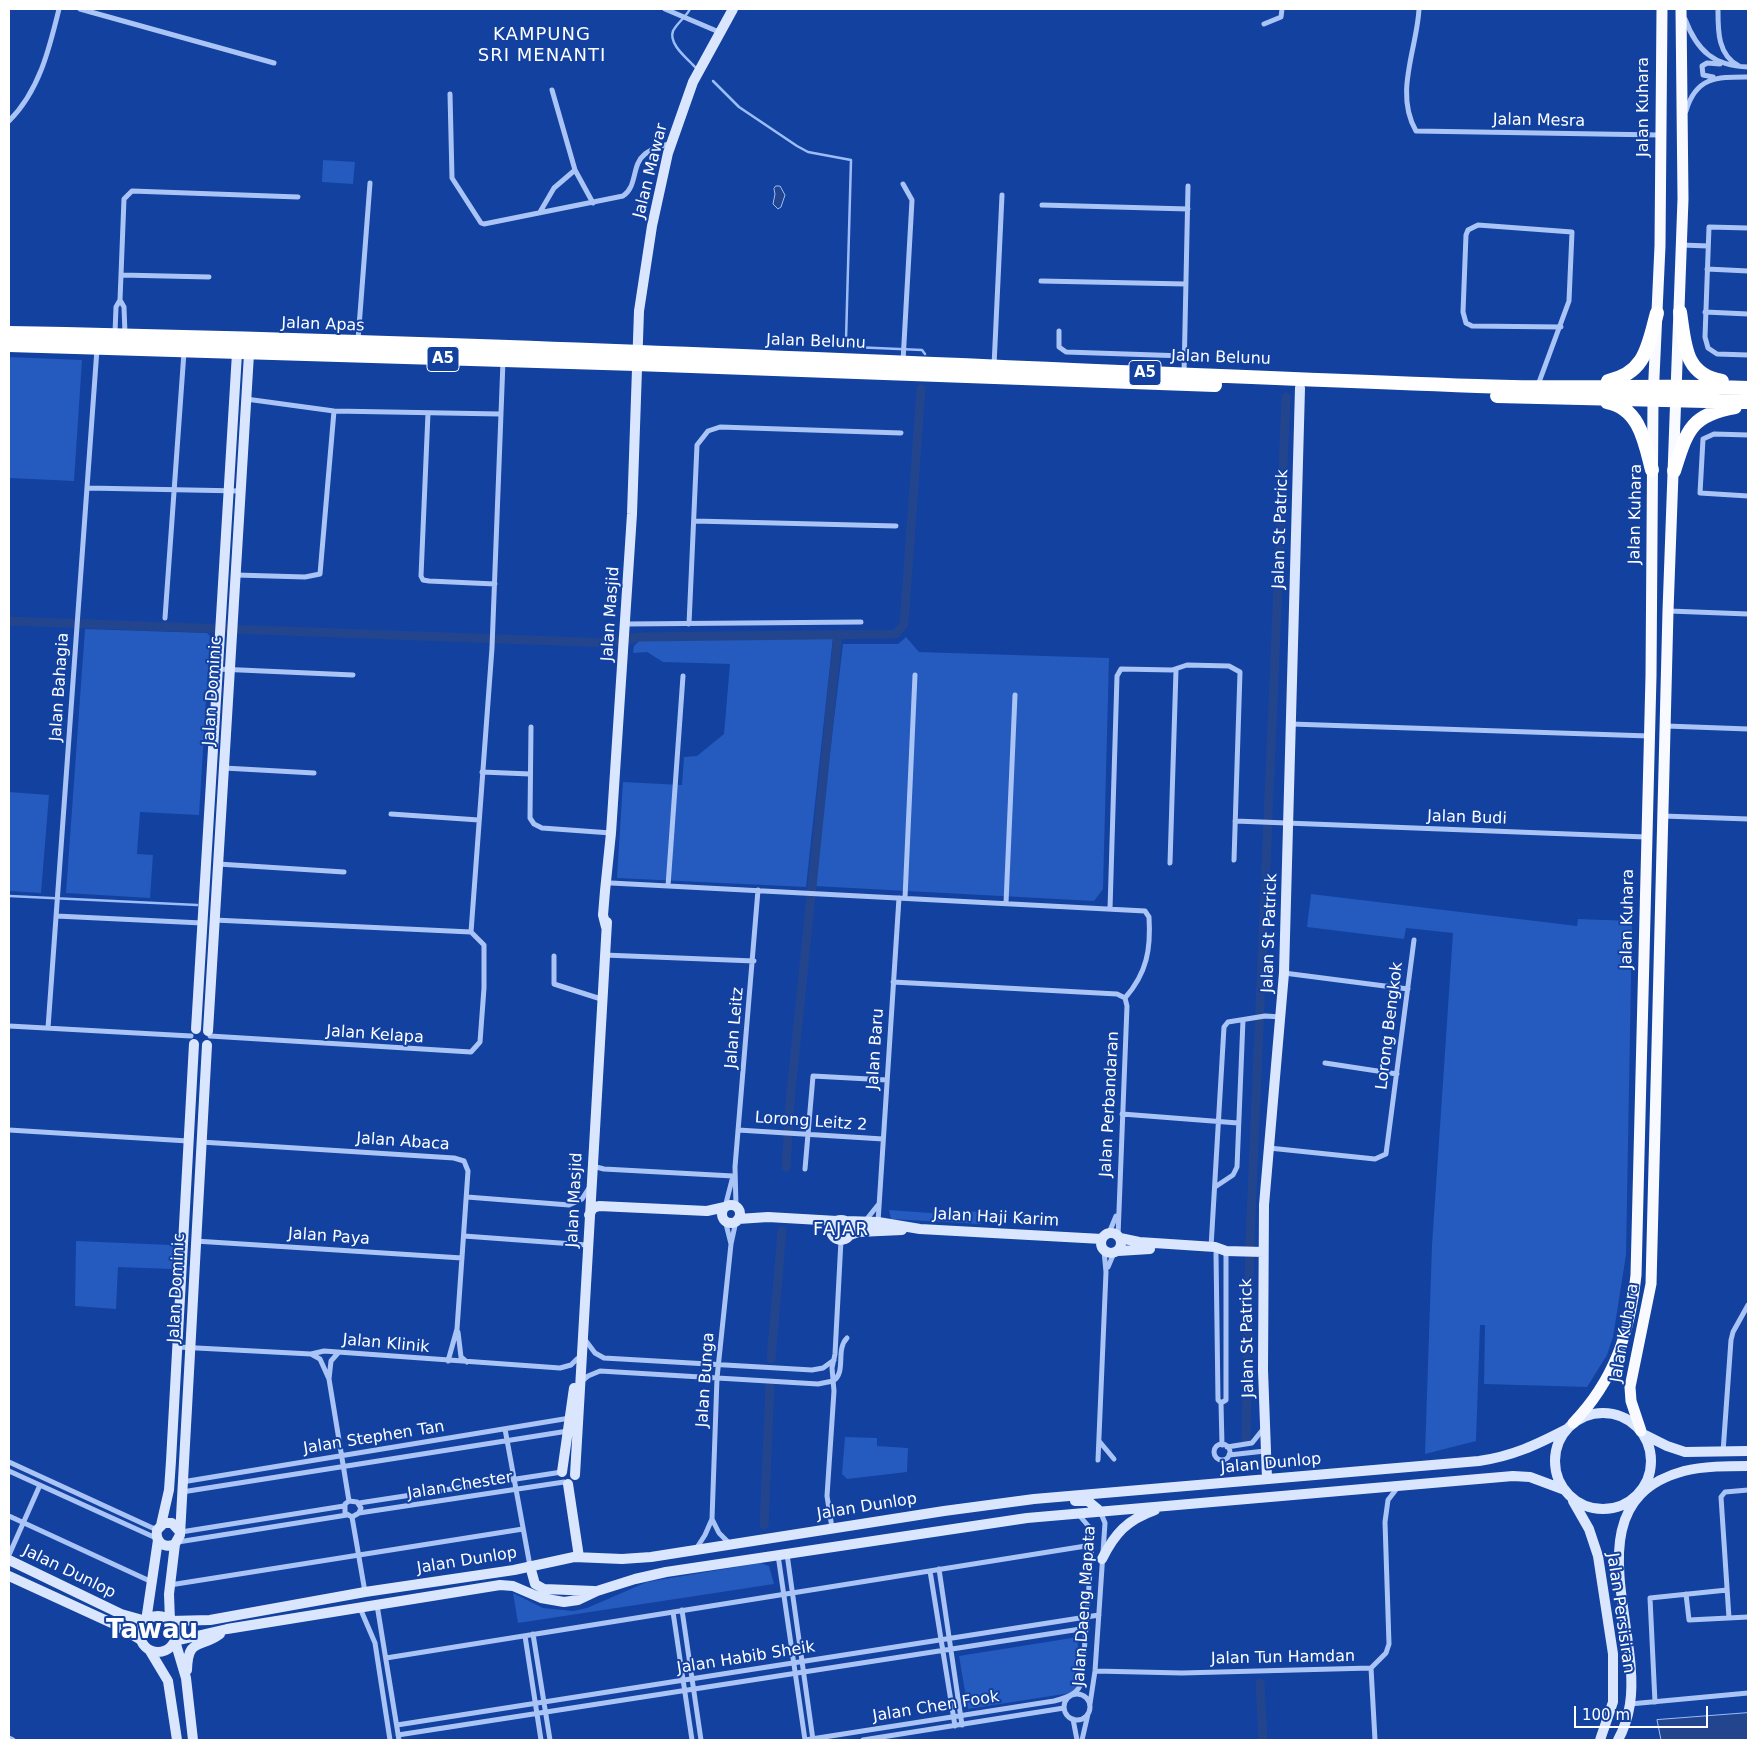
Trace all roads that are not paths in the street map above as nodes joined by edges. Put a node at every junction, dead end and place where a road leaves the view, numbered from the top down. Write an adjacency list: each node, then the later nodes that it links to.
1 (59, 9): 20 (street)
2 (80, 9): 12 (street)
3 (665, 9): 11 (street)
4 (732, 9): 11 (street, Jalan Mawar)
5 (1282, 9): 10 (street)
6 (1419, 9): 22 (street, Jalan Mesra)
7 (1662, 9): 22 (main road, Jalan Kuhara)
8 (1681, 9): 13 (street); 21 (main road)
9 (1718, 9): 14 (street)
10 (1264, 24)
11 (718, 32): 23 (street, Jalan Mawar)
12 (274, 63)
13 (1722, 65): 14 (street); 16 (street)
14 (1741, 67): 15 (street)
15 (1748, 67)
16 (1718, 77): 17 (street); 21 (street)
17 (1748, 77)
18 (552, 90): 24 (street)
19 (450, 94): 33 (street)
20 (9, 121)
21 (1682, 124): 35 (main road)
22 (1660, 135): 46 (main road, Jalan Kuhara)
23 (672, 142): 30 (street); 60 (street, Jalan Mawar)
24 (575, 170): 30 (street); 33 (street)
25 (370, 183): 53 (street)
26 (903, 184): 61 (street)
27 (1188, 186): 32 (street)
28 (1002, 195): 63 (street)
29 (298, 197): 39 (street)
30 (593, 203): 33 (street)
31 (1042, 204): 32 (street)
32 (1188, 208): 42 (street)
33 (540, 212)
34 (1748, 228): 36 (street)
35 (1682, 245): 36 (street); 44 (main road)
36 (1708, 246): 37 (street)
37 (1707, 269): 38 (street); 45 (street)
38 (1748, 271)
39 (121, 274): 40 (street); 43 (street)
40 (209, 278)
41 (1041, 281): 42 (street)
42 (1186, 284): 59 (street)
43 (120, 300): 51 (street); 51 (street)
44 (1680, 312): 66 (main road); 68 (highway)
45 (1705, 312): 47 (street); 58 (street)
46 (1657, 313): 65 (main road, Jalan Kuhara); 70 (highway)
47 (1748, 314)
48 (1561, 328): 48 (street); 67 (street)
49 (1059, 331): 59 (street)
50 (9, 333): 51 (highway, Jalan Apas / A5)
51 (120, 335): 52 (highway, Jalan Apas / A5)
52 (232, 338): 53 (highway, Jalan Apas / A5); 57 (highway)
53 (358, 344): 60 (highway, Jalan Apas / A5)
54 (9, 345): 55 (highway, Jalan Apas / A5)
55 (97, 349): 56 (highway, Jalan Apas / A5); 82 (street, Jalan Bahagia)
56 (184, 352): 57 (highway, Jalan Apas / A5); 83 (street)
57 (243, 354): 62 (highway, Jalan Apas / A5); 71 (street, Jalan Dominic); 84 (street, Jalan Dominic)
58 (1748, 355)
59 (1185, 356): 64 (street)
60 (636, 358): 61 (highway, Jalan Belunu / A5); 62 (highway, Jalan Apas / A5); 69 (highway, Jalan Belunu / A5); 96 (street, Jalan Masjid)
61 (903, 358): 63 (highway, Jalan Belunu / A5)
62 (503, 360): 77 (street)
63 (994, 367): 64 (highway, Jalan Belunu / A5)
64 (1184, 374): 67 (highway, Jalan Belunu / A5)
65 (1654, 385): 66 (highway, A5); 70 (highway, Jalan Belunu / A5); 72 (main road, Jalan Kuhara)
66 (1678, 385): 68 (highway, A5); 73 (main road, Jalan Kuhara)
67 (1537, 386): 70 (highway, Jalan Belunu / A5)
68 (1748, 387)
69 (1300, 388): 70 (highway, Jalan Belunu / A5); 104 (street, Jalan St Patrick)
70 (1586, 392): 72 (highway, Jalan Belunu / A5); 80 (highway)
71 (246, 399): 75 (street); 85 (street, Jalan Dominic)
72 (1653, 399): 73 (highway, A5); 80 (main road, Jalan Kuhara)
73 (1677, 399): 74 (highway, A5); 81 (main road, Jalan Kuhara)
74 (1748, 404): 81 (highway)
75 (334, 411): 76 (street); 89 (street)
76 (428, 413): 77 (street); 90 (street)
77 (500, 414): 90 (street)
78 (901, 432): 87 (street)
79 (1748, 435): 86 (street)
80 (1652, 470): 108 (main road, Jalan Kuhara)
81 (1674, 471): 91 (main road, Jalan Kuhara)
82 (87, 488): 83 (street); 132 (street, Jalan Bahagia)
83 (174, 490): 84 (street); 93 (street)
84 (229, 491): 85 (street); 97 (street, Jalan Dominic)
85 (241, 491): 89 (street, Jalan Dominic)
86 (1748, 496)
87 (694, 521): 88 (street); 95 (street)
88 (896, 526)
89 (236, 575): 98 (street, Jalan Dominic)
90 (495, 584): 110 (street)
91 (1668, 611): 92 (street); 105 (main road, Jalan Kuhara)
92 (1748, 614)
93 (165, 618)
94 (861, 622): 95 (street)
95 (689, 624): 96 (street)
96 (625, 628): 119 (street, Jalan Masjid)
97 (218, 669): 98 (street); 134 (street, Jalan Dominic)
98 (230, 670): 100 (street); 109 (street, Jalan Dominic)
99 (1176, 670): 117 (street); 122 (street); 131 (street)
100 (354, 675)
101 (916, 675): 129 (street, Jalan Baru)
102 (683, 676): 127 (street)
103 (1015, 695): 130 (street)
104 (1290, 724): 108 (street); 118 (street, Jalan St Patrick)
105 (1665, 726): 107 (street); 114 (main road, Jalan Kuhara)
106 (531, 727): 112 (street)
107 (1748, 729)
108 (1649, 736): 120 (main road, Jalan Kuhara)
109 (224, 768): 111 (street); 123 (street, Jalan Dominic)
110 (482, 772): 112 (street); 115 (street)
111 (314, 773)
112 (530, 774): 119 (street)
113 (391, 814): 115 (street)
114 (1662, 816): 116 (street); 148 (main road, Jalan Kuhara)
115 (479, 820): 136 (street)
116 (1748, 820)
117 (1235, 821): 118 (street, Jalan Budi); 121 (street)
118 (1288, 824): 120 (street, Jalan Budi); 141 (street, Jalan St Patrick)
119 (611, 832): 124 (street, Jalan Masjid)
120 (1646, 837): 154 (main road, Jalan Kuhara)
121 (1234, 860)
122 (1170, 863)
123 (218, 864): 125 (street); 133 (street, Jalan Dominic)
124 (609, 865): 126 (street, Jalan Masjid); 135 (street, Jalan Masjid)
125 (344, 872)
126 (611, 883): 127 (street); 135 (street, Jalan Masjid)
127 (668, 886): 128 (street)
128 (758, 890): 129 (street); 140 (street, Jalan Leitz)
129 (902, 898): 130 (street); 142 (street, Jalan Baru)
130 (1006, 904): 131 (street)
131 (1110, 909): 145 (street)
132 (56, 913): 134 (street); 150 (street, Jalan Bahagia)
133 (214, 920): 136 (street); 152 (street, Jalan Dominic)
134 (202, 923): 151 (street, Jalan Dominic)
135 (606, 927): 138 (street, Jalan Masjid)
136 (471, 932): 152 (street, Jalan Kelapa)
137 (1414, 940): 143 (street, Lorong Bengkok)
138 (604, 955): 140 (street); 144 (street, Jalan Masjid)
139 (554, 956): 144 (street)
140 (754, 961): 161 (street, Jalan Leitz)
141 (1284, 973): 143 (street); 146 (street, Jalan St Patrick)
142 (893, 982): 145 (street); 156 (street, Jalan Baru)
143 (1408, 989): 155 (street, Lorong Bengkok)
144 (601, 998): 167 (street, Jalan Masjid)
145 (1125, 998): 157 (street, Jalan Perbandaran)
146 (1282, 1017): 147 (street); 166 (street, Jalan St Patrick)
147 (1243, 1020): 158 (street); 159 (street)
148 (1658, 1020): 154 (main road); 221 (main road, Jalan Kuhara)
149 (9, 1026): 150 (street)
150 (48, 1028): 151 (street)
151 (194, 1036): 152 (street); 152 (street); 164 (street, Jalan Dominic)
152 (208, 1037): 165 (street, Jalan Dominic)
153 (1326, 1063): 155 (street)
154 (1642, 1065): 217 (main road, Jalan Kuhara)
155 (1396, 1074): 166 (street, Lorong Bengkok)
156 (887, 1080): 162 (street); 163 (street, Jalan Baru)
157 (1122, 1114): 158 (street); 175 (street, Jalan Perbandaran)
158 (1218, 1121): 159 (street); 172 (street)
159 (1238, 1123): 172 (street)
160 (9, 1130): 164 (street)
161 (738, 1130): 162 (street, Lorong Leitz 2); 168 (street, Jalan Leitz)
162 (807, 1134): 163 (street, Lorong Leitz 2); 169 (street)
163 (883, 1139): 174 (street, Jalan Baru)
164 (188, 1141): 165 (street); 200 (street, Jalan Dominic)
165 (201, 1142): 173 (street, Jalan Abaca); 185 (street, Jalan Dominic)
166 (1269, 1148): 190 (street, Jalan St Patrick)
167 (592, 1162): 170 (street); 171 (street, Jalan Masjid)
168 (735, 1167): 170 (street, Jalan Bunga); 176 (street, Jalan Bunga)
169 (805, 1170)
170 (733, 1176): 176 (street, Jalan Bunga)
171 (590, 1184): 173 (street); 177 (street, Jalan Masjid)
172 (1215, 1187): 189 (street)
173 (467, 1198): 183 (street, Jalan Abaca)
174 (879, 1203): 180 (street, Jalan Baru); 181 (street)
175 (1118, 1210): 186 (street, Jalan Perbandaran); 186 (street, Jalan Perbandaran)
176 (732, 1214): 177 (street); 178 (street); 188 (street, Jalan Bunga); 188 (street, Jalan Bunga)
177 (589, 1216): 187 (street, Jalan Masjid)
178 (812, 1220): 179 (street); 184 (street)
179 (841, 1221): 181 (street); 184 (street); 184 (street)
180 (878, 1222): 181 (street); 182 (street)
181 (864, 1227): 182 (street); 184 (street)
182 (920, 1230): 186 (street, Jalan Haji Karim)
183 (464, 1236): 187 (street); 191 (street, Jalan Abaca)
184 (841, 1237): 205 (street)
185 (195, 1241): 191 (street, Jalan Paya); 201 (street, Jalan Dominic)
186 (1111, 1243): 189 (street); 194 (street, Jalan Perbandaran); 194 (street, Jalan Perbandaran)
187 (587, 1244): 196 (street, Jalan Masjid)
188 (731, 1244): 208 (street, Jalan Bunga)
189 (1217, 1250): 190 (street); 192 (street); 193 (street)
190 (1263, 1252): 218 (street, Jalan St Patrick)
191 (462, 1258): 197 (street, Jalan Abaca)
192 (1216, 1265): 193 (street); 215 (street)
193 (1226, 1265): 215 (street)
194 (1106, 1272): 223 (street, Jalan Perbandaran)
195 (1748, 1305): 227 (street)
196 (584, 1323): 198 (street, Jalan Masjid); 204 (street)
197 (457, 1329): 206 (street); 207 (street)
198 (585, 1338): 208 (street); 212 (street, Jalan Masjid)
199 (847, 1338): 211 (street)
200 (177, 1347): 201 (street, Jalan Klinik); 241 (street, Jalan Dominic)
201 (189, 1348): 203 (street, Jalan Klinik); 246 (street, Jalan Dominic)
202 (338, 1352): 203 (street, Jalan Klinik); 206 (street, Jalan Klinik); 210 (street)
203 (311, 1354): 210 (street)
204 (577, 1359): 207 (street, Jalan Klinik); 216 (street)
205 (834, 1360): 208 (street); 211 (street)
206 (448, 1361): 207 (street, Jalan Klinik)
207 (467, 1362)
208 (718, 1365): 209 (street, Jalan Bunga)
209 (717, 1378): 212 (street); 213 (street); 258 (street, Jalan Bunga)
210 (329, 1379): 229 (street)
211 (833, 1381): 213 (street); 214 (street)
212 (581, 1382): 236 (street, Jalan Masjid)
213 (826, 1383): 214 (street)
214 (834, 1397): 260 (street)
215 (1222, 1403): 224 (street)
216 (570, 1418): 219 (street, Jalan Stephen Tan); 220 (street)
217 (1570, 1426): 221 (street); 237 (street, Jalan Dunlop); 245 (street)
218 (1264, 1427): 224 (street); 226 (street, Jalan St Patrick)
219 (505, 1429): 222 (street); 229 (street, Jalan Stephen Tan)
220 (569, 1431): 222 (street, Jalan Stephen Tan); 236 (street)
221 (1643, 1433): 227 (street); 247 (street)
222 (507, 1440): 234 (street, Jalan Stephen Tan); 238 (street)
223 (1099, 1441): 230 (street); 231 (street, Jalan Perbandaran)
224 (1224, 1446): 228 (street); 228 (street)
225 (1748, 1451): 227 (street)
226 (1265, 1452): 228 (street); 237 (street, Jalan St Patrick)
227 (1723, 1452)
228 (1229, 1455)
229 (342, 1456): 234 (street); 246 (street, Jalan Stephen Tan)
230 (1114, 1459)
231 (1098, 1460)
232 (9, 1462): 262 (street)
233 (1748, 1466): 247 (street)
234 (344, 1467): 246 (street, Jalan Stephen Tan); 249 (street)
235 (9, 1471): 239 (street)
236 (565, 1479): 238 (street, Jalan Chester); 242 (street, Jalan Chester); 270 (street)
237 (1267, 1479): 244 (street); 248 (street, Jalan Dunlop)
238 (514, 1480): 242 (street); 250 (street, Jalan Chester)
239 (40, 1485): 259 (street); 262 (street)
240 (1398, 1486): 244 (street, Jalan Dunlop); 245 (street, Jalan Dunlop); 312 (street, Jalan Tun Hamdan)
241 (169, 1490): 246 (street); 262 (street, Jalan Dominic)
242 (516, 1490): 255 (street, Jalan Chester); 261 (street)
243 (1748, 1490): 279 (street)
244 (1311, 1492): 251 (street, Jalan Dunlop)
245 (1566, 1492): 247 (street); 355 (street, Jalan Persisiran)
246 (181, 1493): 263 (street, Jalan Dominic)
247 (1639, 1494): 327 (street, Jalan Persisiran)
248 (1034, 1499): 253 (street); 260 (street, Jalan Dunlop)
249 (349, 1501): 250 (street, Jalan Chester); 252 (street)
250 (359, 1503): 255 (street)
251 (1170, 1505): 253 (street, Jalan Dunlop); 271 (street)
252 (344, 1506): 257 (street); 263 (street)
253 (1100, 1511): 254 (street, Jalan Dunlop); 271 (street, Jalan Daeng Mapata)
254 (1074, 1513): 265 (street, Jalan Daeng Mapata); 267 (street, Jalan Dunlop)
255 (359, 1514): 257 (street, Jalan Chester)
256 (9, 1516): 259 (street)
257 (349, 1516): 263 (street); 269 (street)
258 (712, 1519): 264 (street); 266 (street, Jalan Bunga)
259 (23, 1523): 268 (street); 277 (street)
260 (832, 1528): 264 (street, Jalan Dunlop)
261 (523, 1529): 269 (street); 273 (street)
262 (158, 1533): 263 (street); 263 (street); 277 (street, Jalan Dominic)
263 (178, 1539): 278 (street, Jalan Dominic)
264 (730, 1544): 266 (street, Jalan Dunlop)
265 (1092, 1545): 274 (street); 291 (street, Jalan Daeng Mapata)
266 (695, 1549): 270 (street, Jalan Dunlop)
267 (782, 1554): 280 (street, Jalan Dunlop); 282 (street); 283 (street)
268 (9, 1555)
269 (359, 1555): 278 (street); 281 (street)
270 (579, 1557): 273 (street, Jalan Dunlop)
271 (1102, 1559): 290 (street, Jalan Daeng Mapata)
272 (9, 1560): 294 (street, Jalan Dunlop)
273 (530, 1566): 280 (street); 281 (street, Jalan Dunlop)
274 (939, 1569): 275 (street); 300 (street)
275 (930, 1571): 282 (street); 302 (street)
276 (9, 1576): 301 (street, Jalan Dunlop)
277 (152, 1582): 294 (street, Jalan Dominic)
278 (170, 1585): 295 (street, Jalan Dominic)
279 (1727, 1590): 284 (street); 293 (street)
280 (597, 1591): 286 (street, Jalan Dunlop)
281 (365, 1592): 285 (street, Jalan Dunlop)
282 (792, 1593): 283 (street); 310 (street)
283 (783, 1594): 288 (street); 311 (street)
284 (1686, 1594): 293 (street); 324 (street)
285 (340, 1597): 286 (street); 295 (street, Jalan Dunlop)
286 (377, 1605): 287 (street, Jalan Dunlop); 304 (street)
287 (360, 1608): 297 (street, Jalan Dunlop); 305 (street)
288 (682, 1610): 289 (street); 317 (street)
289 (673, 1612): 298 (street); 318 (street)
290 (1098, 1615): 291 (street, Jalan Habib Sheik); 314 (street, Jalan Daeng Mapata)
291 (1087, 1617): 296 (street, Jalan Daeng Mapata); 300 (street, Jalan Habib Sheik)
292 (1748, 1617): 293 (street)
293 (1728, 1618)
294 (146, 1621): 295 (street); 301 (street)
295 (170, 1621): 303 (street)
296 (1086, 1628): 306 (street, Jalan Habib Sheik); 322 (street, Jalan Daeng Mapata)
297 (227, 1629): 303 (street, Jalan Dunlop); 316 (street)
298 (533, 1634): 299 (street); 323 (street)
299 (525, 1636): 309 (street); 325 (street)
300 (949, 1639): 302 (street, Jalan Habib Sheik); 306 (street)
301 (140, 1640): 308 (street)
302 (941, 1640): 307 (street); 310 (street, Jalan Habib Sheik)
303 (175, 1641): 308 (street); 316 (street)
304 (384, 1646): 305 (street); 309 (street)
305 (375, 1647): 344 (street)
306 (950, 1649): 307 (street, Jalan Habib Sheik); 332 (street)
307 (943, 1650): 313 (street, Jalan Habib Sheik); 333 (street)
308 (150, 1651): 341 (street)
309 (386, 1658): 336 (street)
310 (802, 1662): 311 (street, Jalan Habib Sheik); 313 (street)
311 (794, 1663): 315 (street); 317 (street, Jalan Habib Sheik)
312 (1371, 1668): 314 (street, Jalan Tun Hamdan); 354 (street)
313 (803, 1672): 315 (street, Jalan Habib Sheik); 350 (street)
314 (1094, 1672): 326 (street, Jalan Daeng Mapata)
315 (795, 1673): 319 (street, Jalan Habib Sheik); 349 (street)
316 (186, 1678): 342 (street)
317 (692, 1679): 318 (street, Jalan Habib Sheik); 319 (street)
318 (684, 1680): 320 (street); 323 (street, Jalan Habib Sheik)
319 (693, 1689): 320 (street, Jalan Habib Sheik); 348 (street)
320 (685, 1690): 329 (street, Jalan Habib Sheik); 347 (street)
321 (1748, 1693): 324 (street)
322 (1070, 1696): 326 (street); 328 (street); 332 (street, Jalan Chen Fook)
323 (544, 1702): 325 (street, Jalan Habib Sheik); 329 (street)
324 (1655, 1702): 327 (street)
325 (536, 1704): 330 (street); 336 (street, Jalan Habib Sheik)
326 (1090, 1704): 331 (street)
327 (1630, 1704): 356 (street, Jalan Persisiran)
328 (1064, 1708): 334 (street); 335 (street, Jalan Chen Fook)
329 (545, 1712): 330 (street, Jalan Habib Sheik); 346 (street)
330 (537, 1713): 338 (street, Jalan Habib Sheik); 345 (street)
331 (1088, 1714): 334 (street); 353 (street)
332 (961, 1716): 333 (street, Jalan Chen Fook); 335 (street)
333 (954, 1717): 337 (street); 350 (street, Jalan Chen Fook)
334 (1073, 1719): 352 (street)
335 (962, 1725): 337 (street, Jalan Chen Fook)
336 (396, 1726): 338 (street)
337 (955, 1726): 351 (street, Jalan Chen Fook)
338 (398, 1737)
339 (9, 1738): 340 (street)
340 (13, 1740)
341 (177, 1740)
342 (193, 1740)
343 (383, 1740): 344 (street)
344 (390, 1740)
345 (541, 1740)
346 (550, 1740)
347 (692, 1740)
348 (701, 1740)
349 (805, 1740): 350 (street, Jalan Chen Fook)
350 (813, 1740)
351 (863, 1740)
352 (1077, 1740)
353 (1082, 1740)
354 (1375, 1740)
355 (1600, 1740)
356 (1618, 1740)

